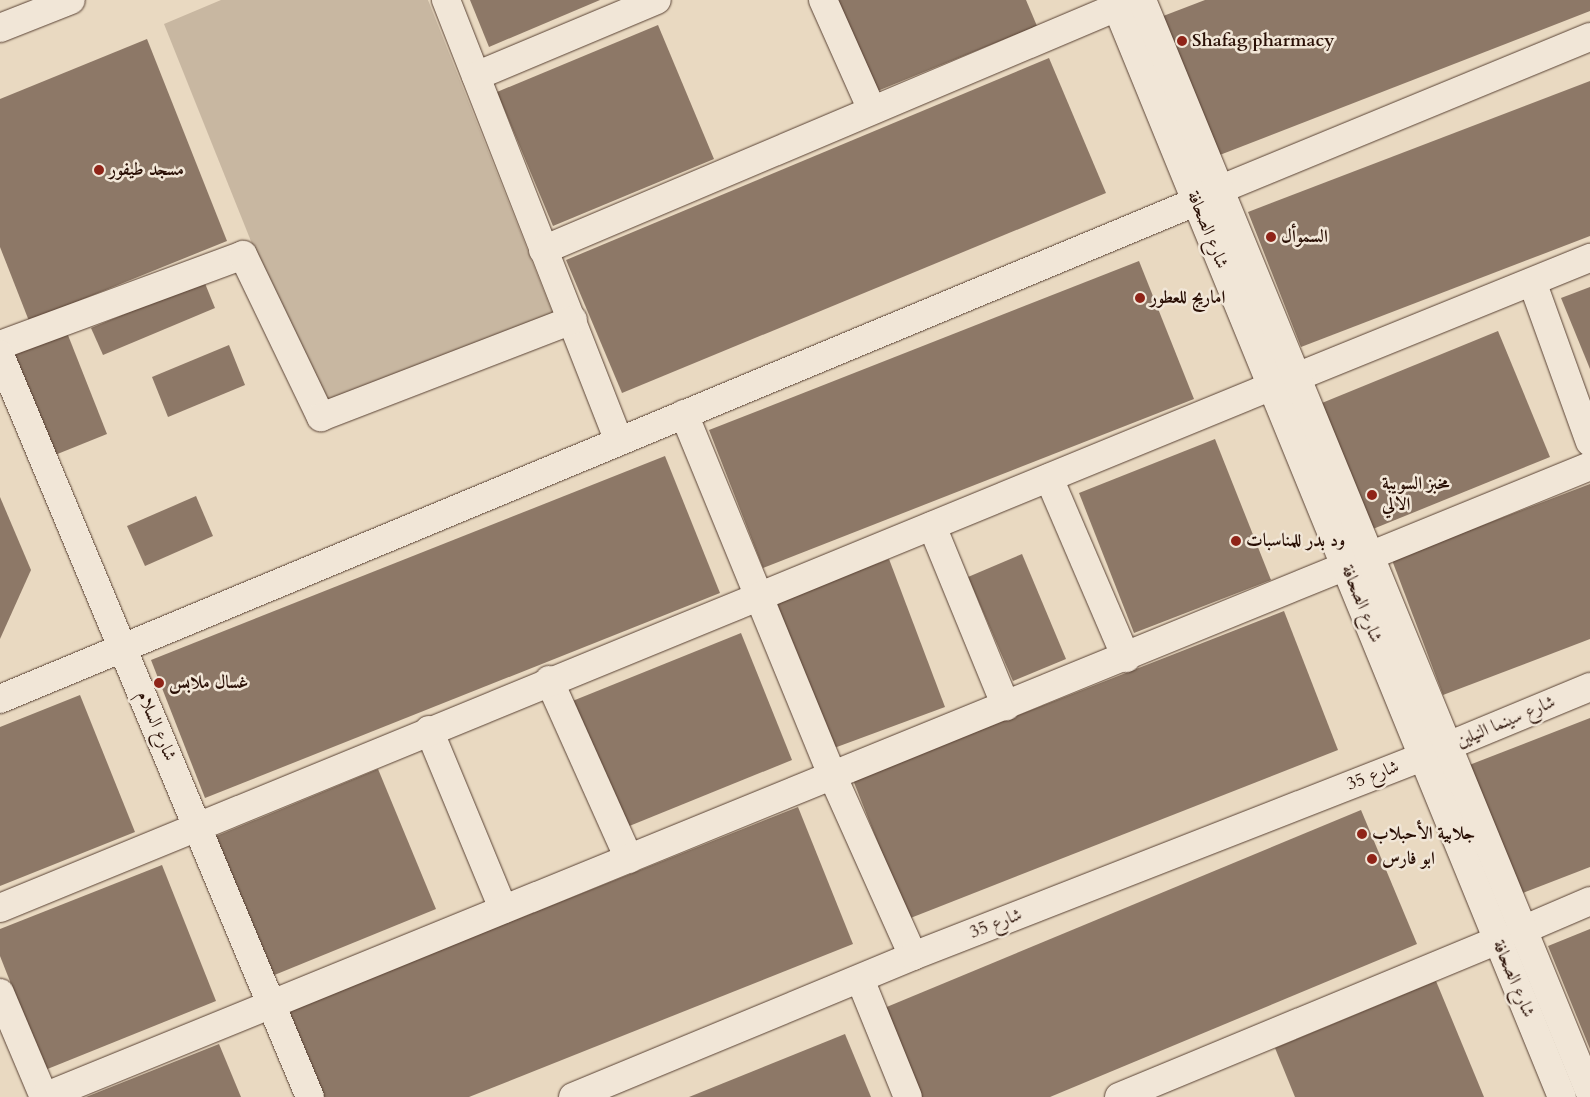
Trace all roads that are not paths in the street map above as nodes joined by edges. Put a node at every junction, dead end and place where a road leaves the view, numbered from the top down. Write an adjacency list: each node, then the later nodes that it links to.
1 (71, 0): 6 (street)
2 (446, 0): 8 (street)
3 (657, 0): 8 (street)
4 (823, 0): 9 (street)
5 (1124, 2): 9 (street); 10 (street, شارع الصحافة); 11 (street, شارع الصحافة)
6 (0, 28)
7 (1590, 37): 10 (street)
8 (476, 76): 12 (street)
9 (871, 108): 12 (street)
10 (1221, 189): 18 (street, شارع الصحافة)
11 (1195, 202): 19 (street, شارع الصحافة); 20 (street)
12 (543, 250): 15 (street)
13 (1590, 258): 14 (street)
14 (1532, 284): 18 (street); 22 (street)
15 (573, 320): 16 (street); 21 (street)
16 (0, 345)
17 (0, 355): 29 (street, شارع السلام)
18 (1299, 376): 26 (street, شارع الصحافة)
19 (1270, 387): 24 (street); 27 (street, شارع الصحافة)
20 (684, 414): 21 (street); 28 (street)
21 (619, 441): 29 (street)
22 (1590, 442)
23 (1590, 466): 26 (street)
24 (1049, 478): 25 (street); 30 (street)
25 (932, 526): 28 (street); 34 (street)
26 (1372, 555): 36 (street, شارع الصحافة)
27 (1346, 566): 30 (street); 37 (street, شارع الصحافة)
28 (761, 594): 31 (street); 38 (street)
29 (124, 650): 33 (street); 39 (street, شارع السلام)
30 (1126, 658): 34 (street)
31 (550, 680): 35 (street); 40 (street)
32 (1590, 687): 36 (street, شارع سينما النيلين)
33 (0, 699)
34 (1006, 706): 38 (street)
35 (429, 730): 39 (street); 43 (street)
36 (1447, 747): 37 (street, شارع سينما النيلين); 44 (street, شارع الصحافة)
37 (1422, 756): 44 (street, شارع الصحافة); 45 (street, شارع 35)
38 (833, 777): 40 (street); 45 (street)
39 (200, 826): 42 (street); 48 (street, شارع السلام)
40 (629, 859): 43 (street)
41 (1590, 901): 44 (street)
42 (0, 908)
43 (503, 909): 48 (street)
44 (1508, 936): 49 (street, شارع الصحافة); 53 (street); 54 (street, شارع الصحافة)
45 (913, 956): 46 (street, شارع 35)
46 (860, 979): 51 (street, شارع 35); 52 (street)
47 (0, 993): 48 (street)
48 (271, 1004): 50 (street, شارع السلام)
49 (1590, 1093)
50 (310, 1097)
51 (573, 1097)
52 (908, 1097)
53 (1119, 1097)
54 (1562, 1097)

